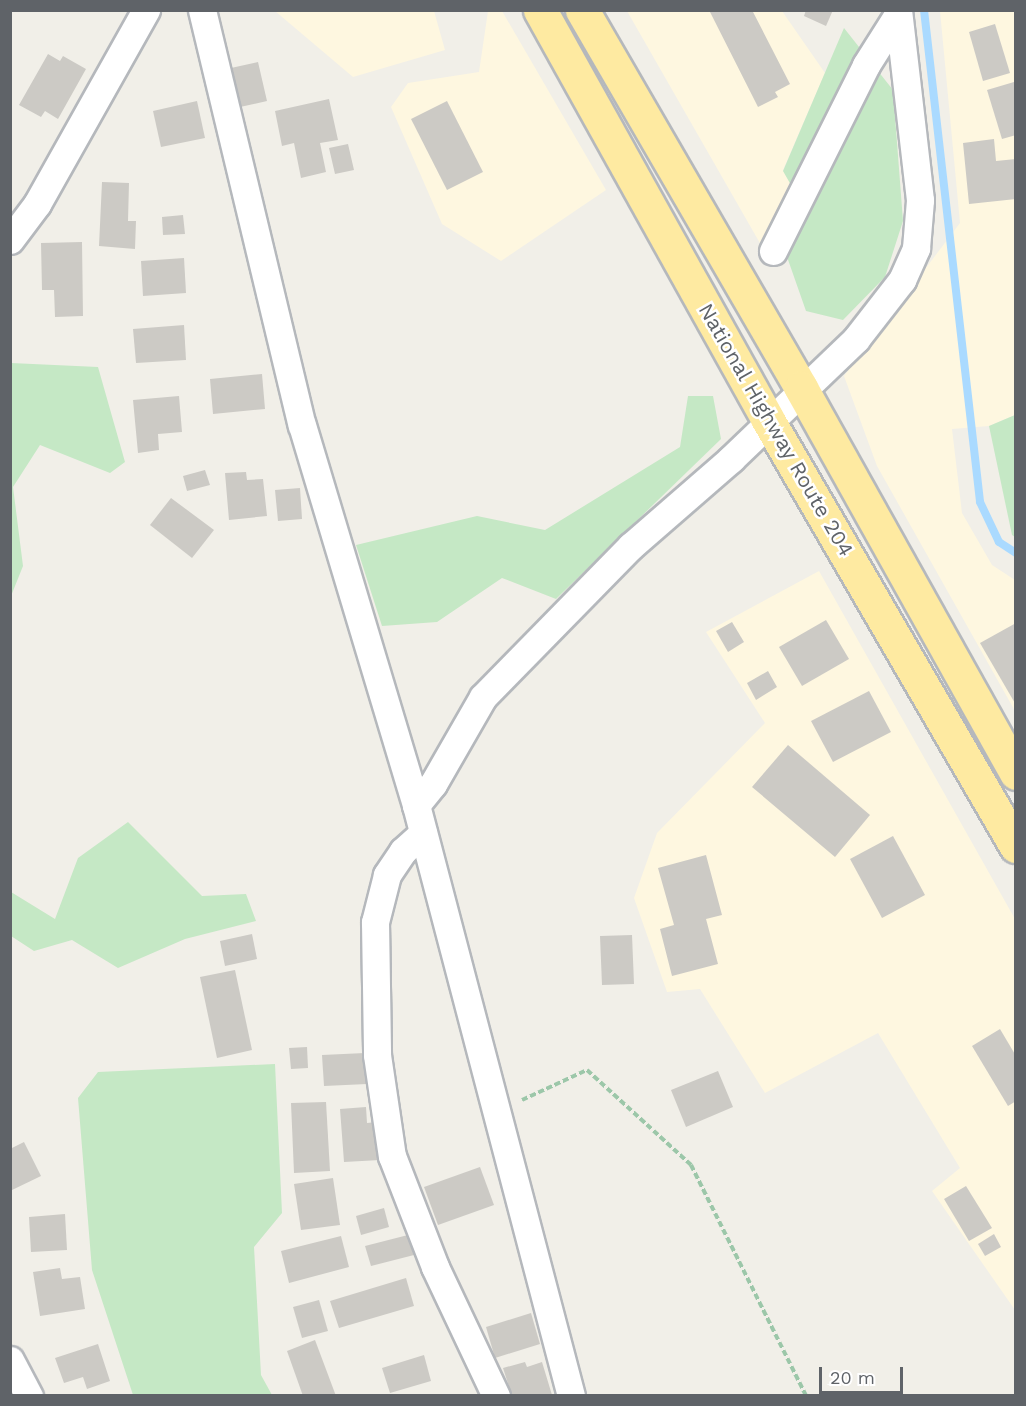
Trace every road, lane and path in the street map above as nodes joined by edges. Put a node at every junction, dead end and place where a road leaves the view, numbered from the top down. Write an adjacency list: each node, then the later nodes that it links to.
1 (146, 10): 6 (street)
2 (202, 10): 11 (street)
3 (540, 10): 9 (highway, National Highway Route 204)
4 (582, 10): 8 (highway, National Highway Route 204)
5 (897, 13): 7 (street); 8 (street)
6 (10, 240)
7 (773, 251)
8 (801, 388): 9 (street); 10 (highway, National Highway Route 204)
9 (768, 420): 11 (street); 13 (highway, National Highway Route 204)
10 (1016, 773)
11 (416, 805): 12 (street)
12 (423, 833): 14 (street); 17 (street)
13 (1016, 846)
14 (496, 1111): 18 (street); 19 (path)
15 (10, 1360): 16 (street)
16 (29, 1395)
17 (496, 1395)
18 (571, 1395)
19 (806, 1395)

